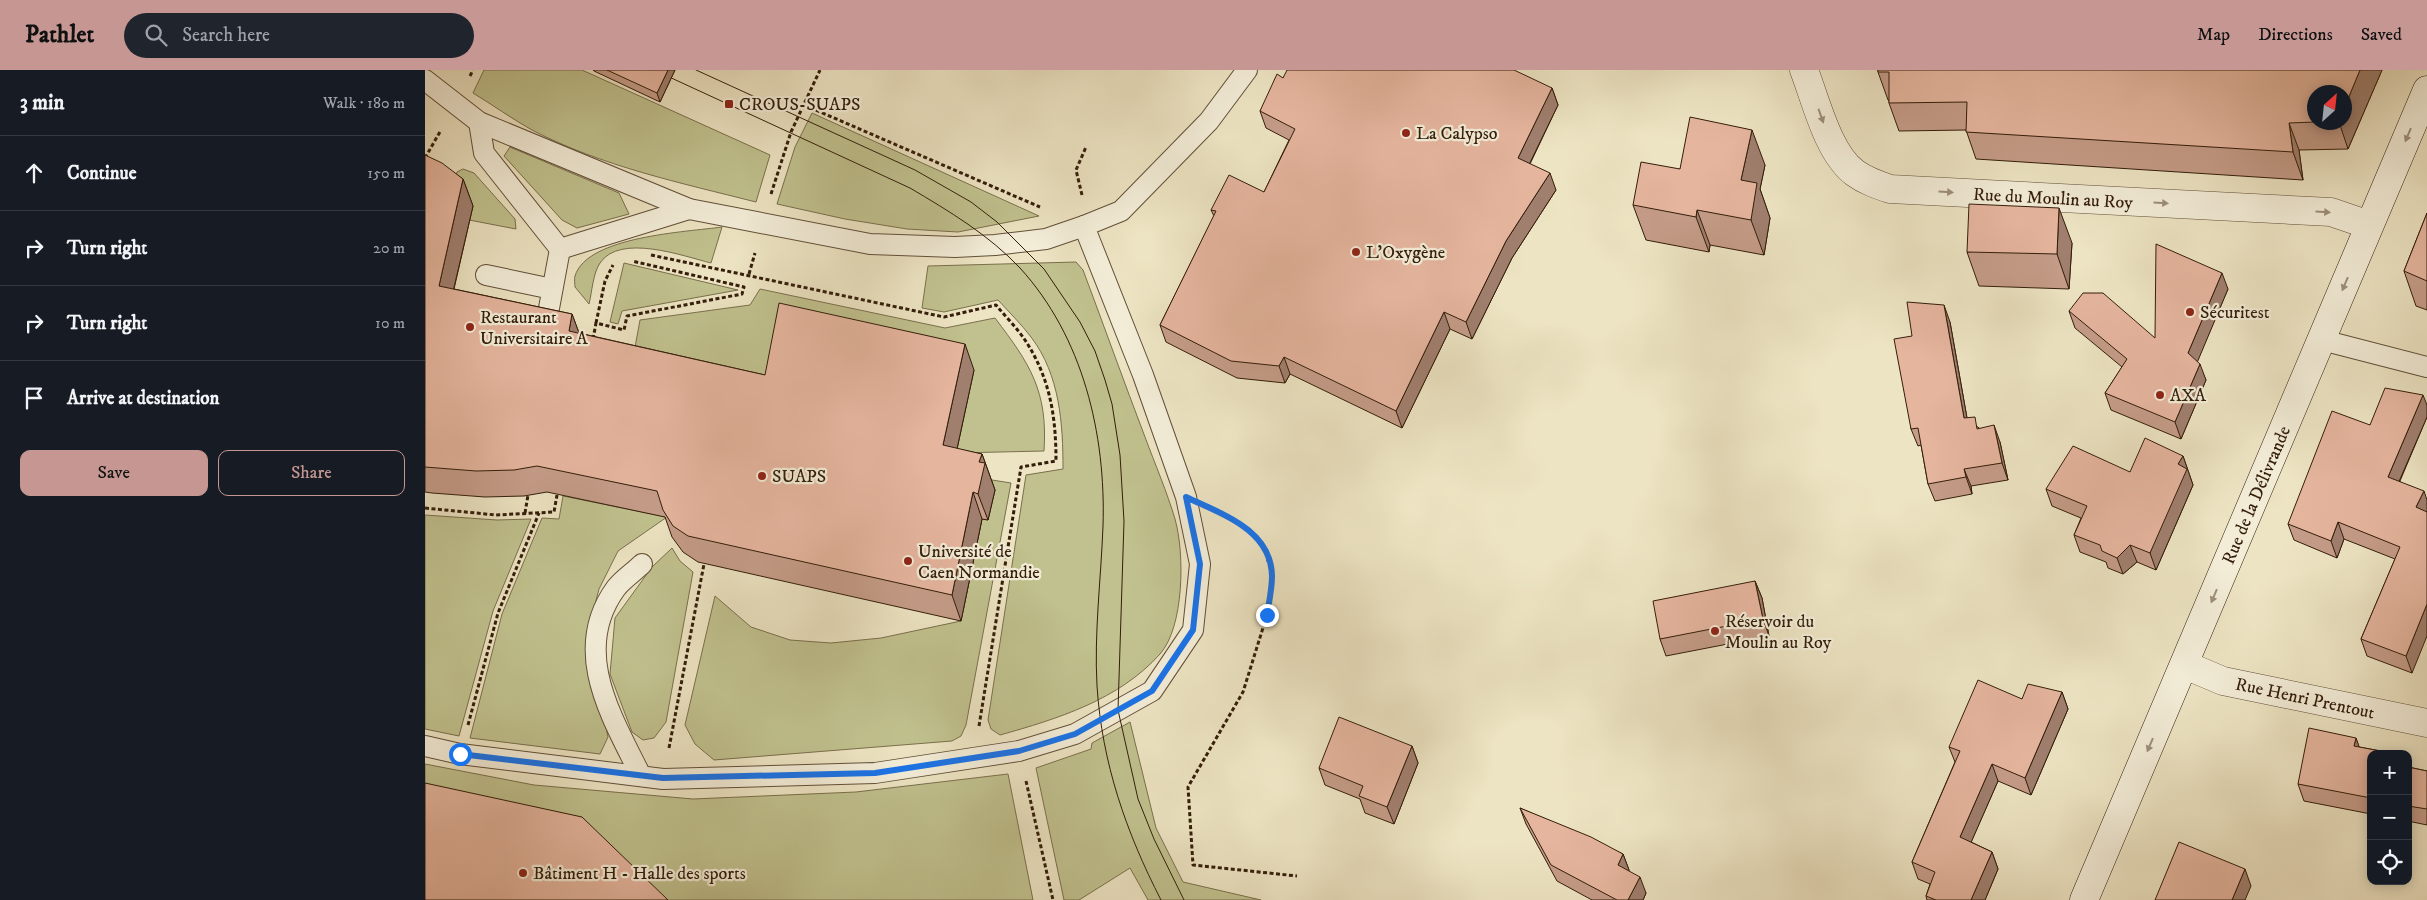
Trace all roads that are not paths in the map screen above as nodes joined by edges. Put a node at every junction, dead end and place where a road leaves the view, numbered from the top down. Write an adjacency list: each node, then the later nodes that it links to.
1 (1247, 70): 8 (lane)
2 (1804, 70): 7 (main road, Rue du Moulin au Roy, one-way to 7)
3 (425, 80): 5 (lane)
4 (2427, 90): 7 (main road, Rue de la Délivrande, one-way to 7)
5 (479, 122): 6 (lane); 9 (lane)
6 (689, 209): 8 (lane); 9 (lane)
7 (2369, 225): 13 (main road, Rue de la Délivrande, one-way to 13)
8 (1084, 226): 19 (lane)
9 (560, 248): 11 (lane)
10 (486, 275): 11 (lane)
11 (553, 289): 12 (lane)
12 (547, 319)
13 (2321, 340): 14 (lane); 16 (main road, Rue de la Délivrande, one-way to 16)
14 (2427, 367)
15 (642, 564): 19 (lane)
16 (2185, 665): 17 (main road, Rue Henri Prentout); 20 (main road, Rue de la Délivrande, one-way to 20)
17 (2427, 723)
18 (425, 746): 19 (lane)
19 (641, 776)
20 (2084, 900)

